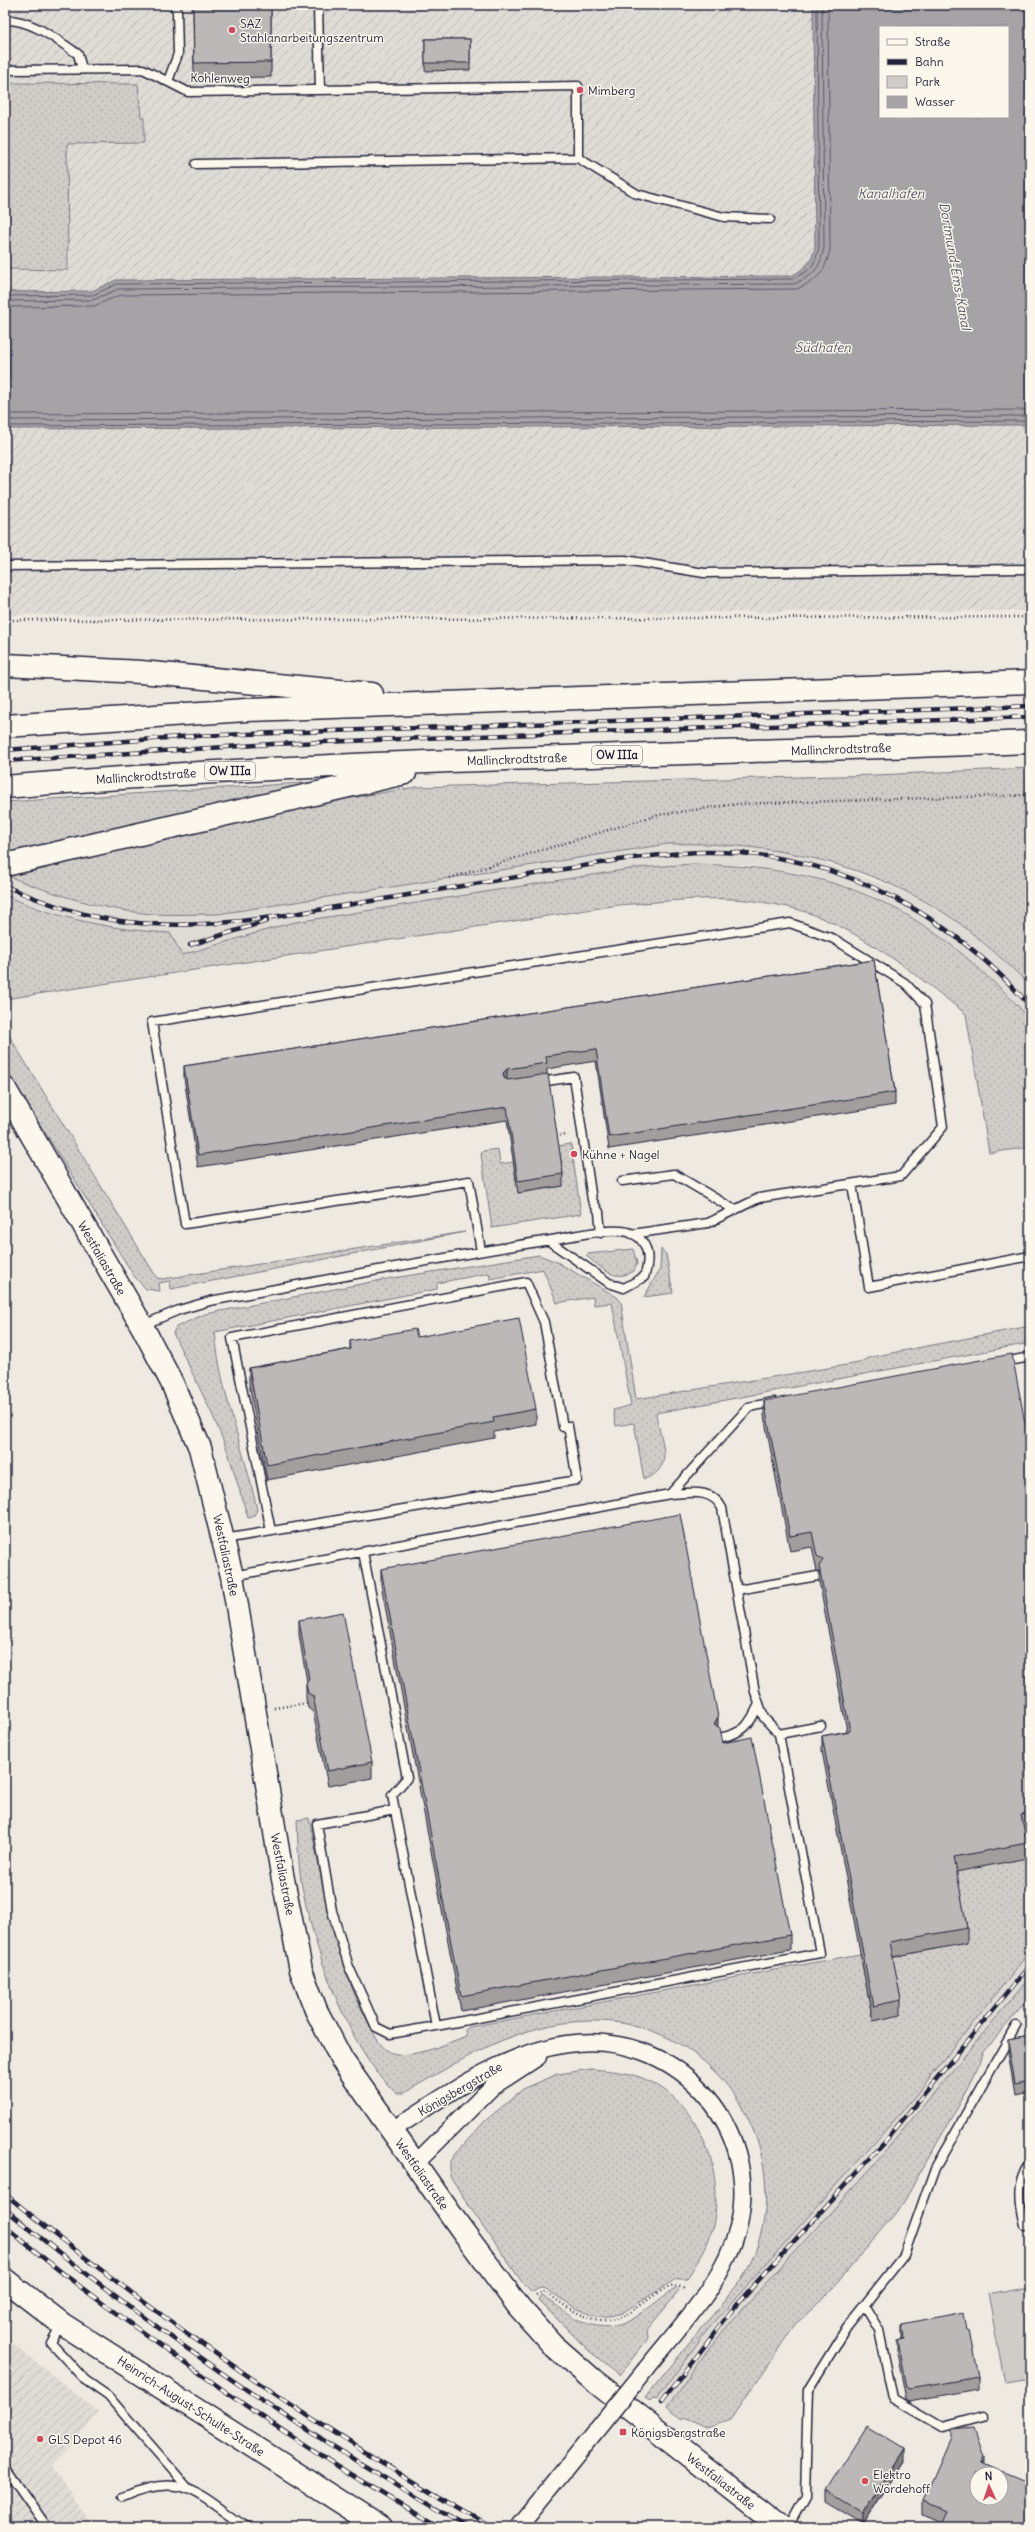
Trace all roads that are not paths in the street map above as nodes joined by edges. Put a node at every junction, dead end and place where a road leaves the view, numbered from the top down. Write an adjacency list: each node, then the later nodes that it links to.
1 (174, 5): 6 (lane)
2 (318, 5): 7 (lane)
3 (5, 20): 4 (lane)
4 (82, 69): 5 (lane, Kohlenweg); 6 (lane, Kohlenweg)
5 (5, 70)
6 (168, 80): 7 (lane, Kohlenweg)
7 (320, 90): 8 (lane, Kohlenweg)
8 (578, 158): 9 (lane); 10 (lane)
9 (196, 164)
10 (770, 219)
11 (5, 566): 12 (lane)
12 (1030, 569)
13 (5, 665): 17 (main road)
14 (1030, 670): 16 (main road)
15 (1030, 682): 16 (main road)
16 (942, 684): 17 (main road)
17 (457, 702): 18 (main road)
18 (5, 726)
19 (1030, 742): 20 (main road, Mallinckrodtstraße / OW IIIa)
20 (455, 761): 21 (main road, Mallinckrodtstraße / OW IIIa); 22 (main road)
21 (5, 787)
22 (5, 865)
23 (530, 1083): 28 (lane)
24 (5, 1089): 33 (main road, Westfaliastraße)
25 (622, 1181): 27 (lane)
26 (852, 1184): 27 (lane); 31 (lane); 32 (lane)
27 (735, 1210): 29 (lane)
28 (601, 1233): 29 (lane); 30 (lane)
29 (632, 1234): 30 (lane)
30 (549, 1241): 31 (lane)
31 (481, 1251): 33 (lane)
32 (1030, 1256)
33 (142, 1326): 39 (main road, Westfaliastraße)
34 (1030, 1357): 35 (lane)
35 (999, 1363)
36 (780, 1401): 37 (lane)
37 (670, 1494): 40 (lane); 43 (lane)
38 (271, 1531): 38 (lane); 39 (lane)
39 (224, 1539): 41 (main road, Westfaliastraße)
40 (363, 1552): 41 (lane); 48 (lane)
41 (232, 1576): 52 (main road, Westfaliastraße)
42 (818, 1576): 43 (lane)
43 (737, 1590): 44 (lane)
44 (759, 1704): 46 (lane); 47 (lane)
45 (821, 1726): 46 (lane)
46 (779, 1734): 49 (lane)
47 (719, 1738)
48 (394, 1810): 49 (lane); 49 (lane)
49 (436, 2026)
50 (1016, 2026): 57 (lane)
51 (554, 2047): 52 (street, Königsbergstraße); 53 (street, Königsbergstraße); 66 (street, Königsbergstraße, bridge)
52 (391, 2131): 53 (main road, Westfaliastraße)
53 (415, 2164): 67 (main road, Westfaliastraße)
54 (1030, 2164): 55 (lane)
55 (1025, 2226)
56 (5, 2280): 58 (main road, Heinrich-August-Schulte-Straße)
57 (864, 2306): 59 (lane); 68 (lane)
58 (62, 2324): 61 (lane); 65 (main road, Heinrich-August-Schulte-Straße)
59 (984, 2416)
60 (5, 2467): 63 (lane)
61 (188, 2488): 62 (lane); 64 (lane)
62 (123, 2497)
63 (47, 2527)
64 (246, 2527)
65 (380, 2527)
66 (518, 2527)
67 (781, 2527)
68 (788, 2527)

